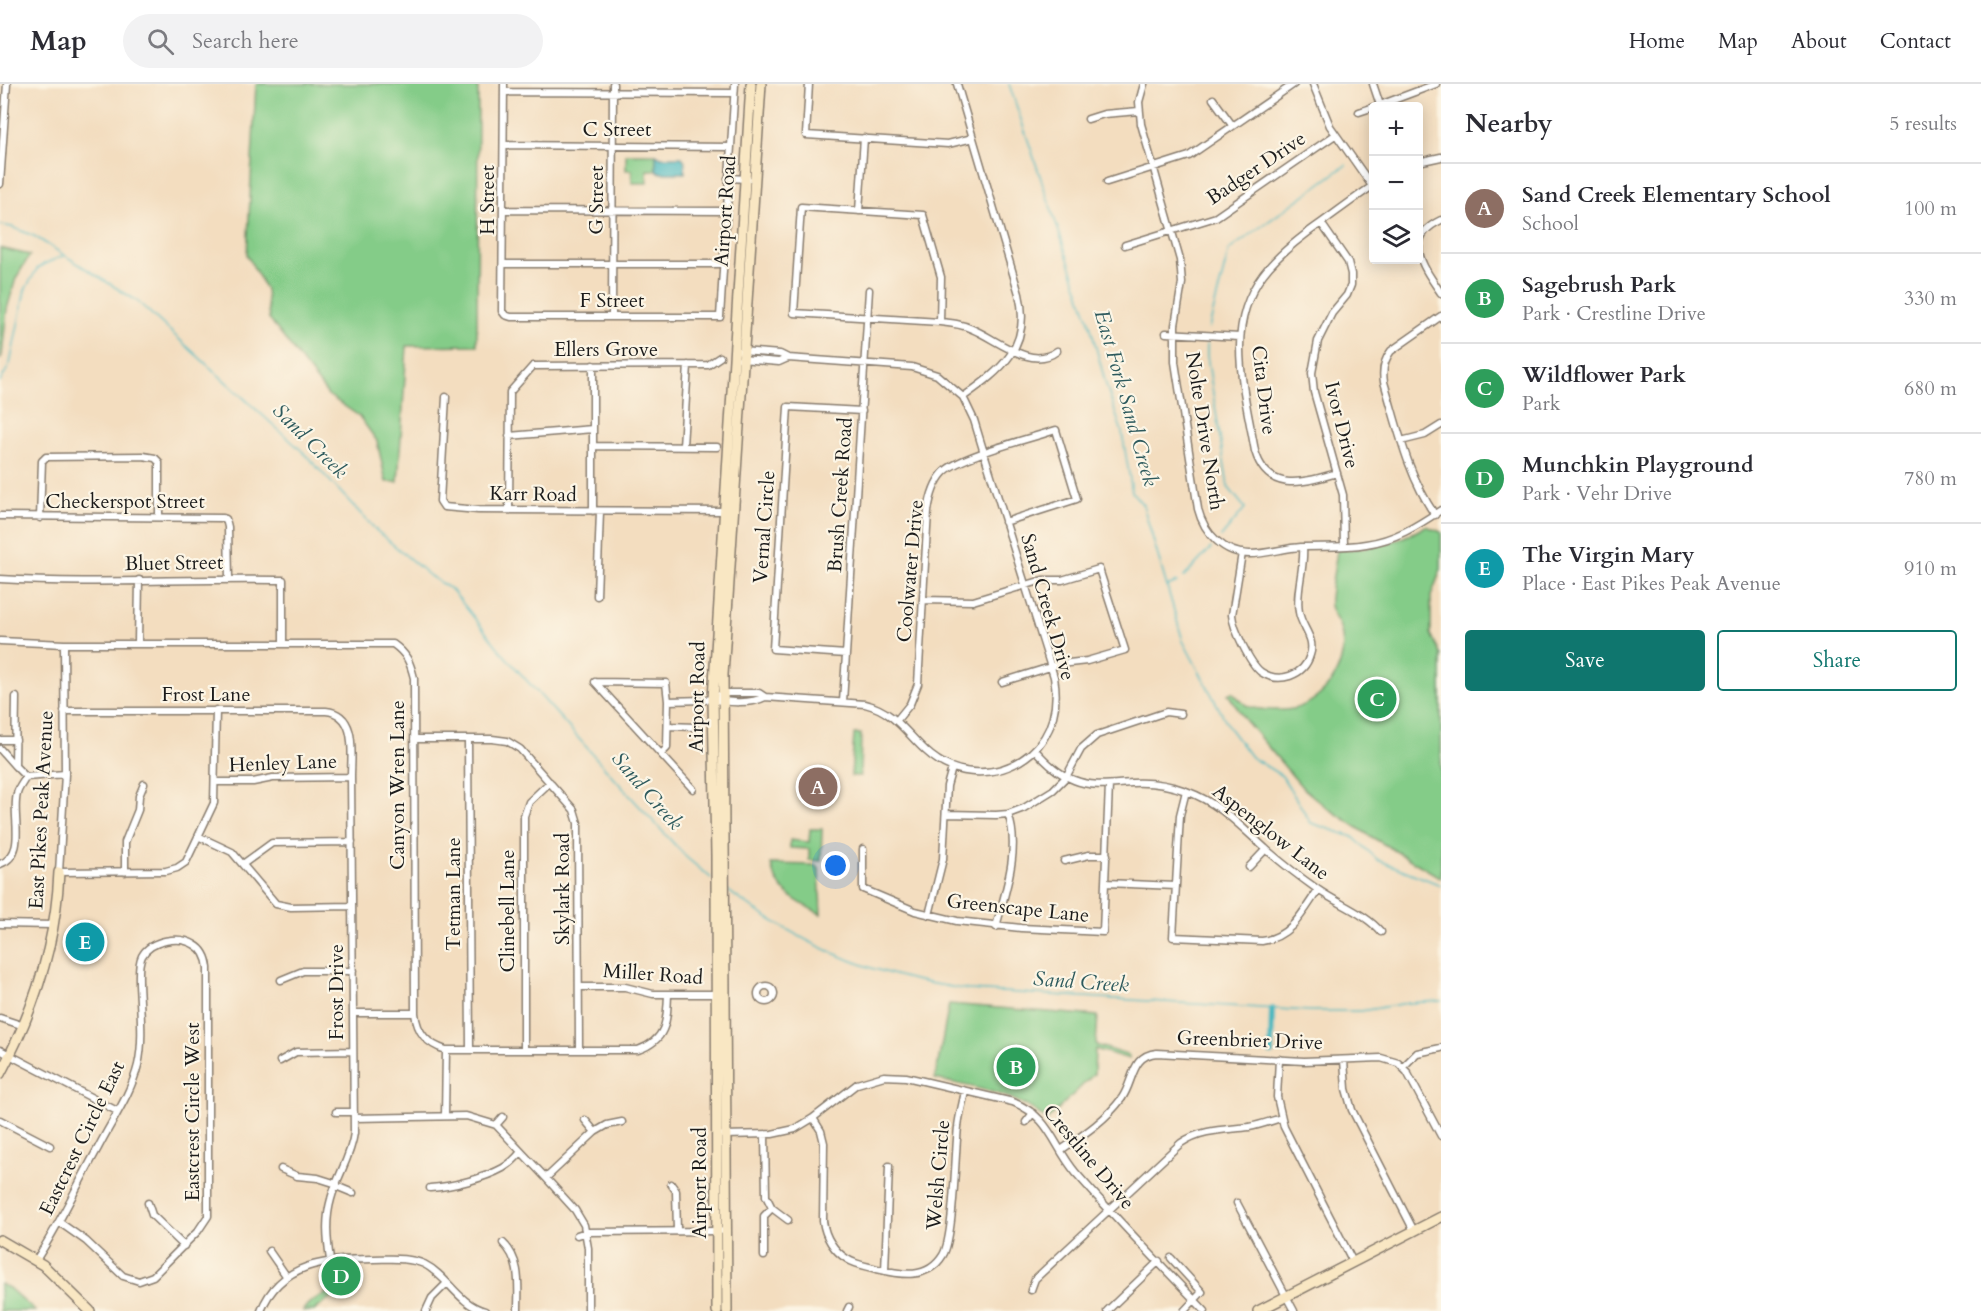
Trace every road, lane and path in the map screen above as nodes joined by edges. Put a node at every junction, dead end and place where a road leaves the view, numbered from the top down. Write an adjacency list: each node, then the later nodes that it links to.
1 (7, 84): 39 (street)
2 (504, 84): 15 (street, H Street)
3 (613, 84): 16 (street, G Street)
4 (735, 84): 17 (street)
5 (751, 84): 36 (main road, Airport Road)
6 (761, 84): 36 (main road, Airport Road)
7 (809, 84): 27 (street)
8 (957, 84): 28 (street)
9 (1144, 84): 22 (street, Nolte Drive North)
10 (1294, 84): 25 (street)
11 (1313, 84): 26 (street)
12 (1373, 84): 19 (street)
13 (1436, 84): 14 (street); 20 (street)
14 (1441, 88)
15 (504, 92): 16 (street); 29 (street, H Street)
16 (613, 92): 17 (street); 30 (street, G Street)
17 (734, 93): 31 (street)
18 (1213, 99): 25 (street)
19 (1375, 102)
20 (1387, 102)
21 (1369, 108): 23 (street)
22 (1139, 111): 24 (street); 34 (street, Nolte Drive North)
23 (1359, 112)
24 (1088, 119)
25 (1232, 125): 34 (street)
26 (1335, 135): 37 (street); 47 (street, Badger Drive)
27 (864, 138): 28 (street); 44 (street)
28 (973, 138): 62 (street)
29 (504, 145): 30 (street, C Street); 41 (street, H Street)
30 (613, 146): 31 (street, C Street); 42 (street, G Street)
31 (730, 147): 35 (street)
32 (1441, 157): 33 (street)
33 (1423, 161)
34 (1155, 168): 38 (street); 47 (street, Nolte Drive North)
35 (728, 178): 36 (street); 43 (street)
36 (750, 179): 64 (main road, Airport Road)
37 (1369, 181)
38 (1107, 182)
39 (0, 184)
40 (1369, 189): 46 (street, Cita Drive)
41 (504, 210): 42 (street); 49 (street, H Street)
42 (612, 211): 43 (street); 50 (street, G Street)
43 (726, 211): 51 (street)
44 (859, 211): 57 (street); 58 (street)
45 (1441, 220): 53 (street)
46 (1321, 223): 61 (street, Cita Drive); 80 (street, Ivor Drive)
47 (1173, 231): 48 (street, Badger Drive); 60 (street, Nolte Drive North)
48 (1125, 245)
49 (503, 264): 50 (street); 55 (street, H Street)
50 (612, 264): 51 (street); 56 (street, G Street)
51 (723, 264): 56 (street, F Street)
52 (869, 290): 57 (street, Brush Creek Road)
53 (1441, 293)
54 (1441, 316): 75 (street)
55 (504, 317): 56 (street, F Street)
56 (612, 317)
57 (868, 318): 58 (street); 66 (street, Brush Creek Road)
58 (940, 322): 62 (street)
59 (1166, 333): 60 (street)
60 (1174, 334): 61 (street); 92 (street, Nolte Drive North)
61 (1240, 338): 80 (street, Cita Drive)
62 (1014, 350): 63 (street); 70 (street)
63 (1057, 351)
64 (739, 355): 66 (street, Sand Creek Drive); 84 (main road, Airport Road)
65 (720, 357): 68 (street, Ellers Grove)
66 (865, 363): 70 (street, Sand Creek Drive); 71 (street, Brush Creek Road)
67 (593, 365): 68 (street, Ellers Grove); 73 (street); 74 (street, Ellers Grove)
68 (688, 365): 77 (street)
69 (446, 397): 81 (street, Karr Road)
70 (963, 397): 79 (street, Sand Creek Drive)
71 (862, 411): 103 (street, Brush Creek Road); 103 (street, Vernal Circle)
72 (1441, 425): 75 (street)
73 (593, 429): 74 (street); 76 (street)
74 (509, 436): 81 (street, Ellers Grove)
75 (1401, 441): 85 (street)
76 (593, 446): 77 (street); 83 (street)
77 (683, 446): 78 (street)
78 (717, 447)
79 (984, 453): 89 (street, Sand Creek Drive); 89 (street, Coolwater Drive); 98 (street, Coolwater Drive)
80 (1337, 473): 90 (street, Ivor Drive)
81 (509, 510): 83 (street, Karr Road)
82 (1441, 510): 85 (street)
83 (597, 511): 84 (street, Karr Road); 97 (street)
84 (728, 511): 107 (main road, Airport Road); 108 (main road, Airport Road)
85 (1435, 515): 90 (street)
86 (0, 516): 88 (street, Checkerspot Street)
87 (159, 516): 88 (street, Checkerspot Street); 88 (street); 94 (street, Checkerspot Street)
88 (40, 518)
89 (1005, 522): 96 (street, Sand Creek Drive)
90 (1344, 546): 91 (street)
91 (1303, 547): 92 (street); 92 (street)
92 (1242, 553)
93 (0, 579): 95 (street, Bluet Street)
94 (229, 579): 95 (street, Bluet Street); 102 (street, Bluet Street)
95 (139, 580): 100 (street)
96 (1026, 585): 98 (street); 104 (street, Sand Creek Drive); 104 (street)
97 (597, 596)
98 (923, 600): 114 (street, Coolwater Drive)
99 (0, 641): 101 (street, Canyon Wren Lane)
100 (138, 643): 101 (street, Canyon Wren Lane); 102 (street, Canyon Wren Lane)
101 (64, 644): 112 (street, East Pikes Peak Avenue)
102 (283, 644): 118 (street, Canyon Wren Lane)
103 (846, 654): 110 (street, Brush Creek Road)
104 (1051, 667): 105 (street); 123 (street, Sand Creek Drive)
105 (1002, 682)
106 (16, 697): 121 (street)
107 (723, 698): 108 (street, Sand Creek Drive); 110 (street, Sand Creek Drive); 143 (main road, Airport Road)
108 (712, 699): 109 (street, Sand Creek Drive); 143 (main road, Airport Road)
109 (668, 701): 116 (street); 124 (street)
110 (843, 702): 114 (street, Sand Creek Drive)
111 (216, 710): 112 (street, Frost Lane); 115 (street, Frost Lane); 131 (street)
112 (64, 711): 127 (street, East Pikes Peak Avenue)
113 (1181, 714): 130 (street)
114 (897, 720): 126 (street, Sand Creek Drive)
115 (345, 721): 129 (street, Frost Drive)
116 (669, 726): 117 (street); 124 (street)
117 (695, 727)
118 (414, 739): 119 (street, Skylark Road); 168 (street, Canyon Wren Lane)
119 (468, 739): 132 (street, Skylark Road); 174 (street, Tetman Lane)
120 (0, 740): 121 (street)
121 (16, 740): 125 (street)
122 (0, 749): 125 (street)
123 (1035, 750): 126 (street, Sand Creek Drive); 130 (street, Aspenglow Lane)
124 (661, 754): 135 (street)
125 (15, 766): 128 (street)
126 (952, 768): 137 (street)
127 (65, 774): 128 (street); 149 (street, East Pikes Peak Avenue)
128 (26, 777): 146 (street)
129 (351, 777): 131 (street, Henley Lane); 140 (street, Frost Drive)
130 (1066, 777): 134 (street, Aspenglow Lane); 138 (street)
131 (216, 782): 139 (street)
132 (550, 782): 164 (street, Skylark Road); 175 (street, Clinebell Lane)
133 (144, 784): 150 (street)
134 (1109, 785): 136 (street, Aspenglow Lane); 144 (street, Greenscape Lane)
135 (693, 789)
136 (1186, 791): 142 (street, Aspenglow Lane); 152 (street)
137 (946, 814): 138 (street); 155 (street)
138 (1008, 814): 158 (street)
139 (200, 837): 147 (street); 150 (street)
140 (352, 842): 147 (street); 154 (street, Frost Drive)
141 (863, 849): 155 (street, Greenscape Lane)
142 (1266, 849): 148 (street); 153 (street, Aspenglow Lane)
143 (720, 855): 166 (main road, Airport Road)
144 (1107, 855): 145 (street); 151 (street, Greenscape Lane)
145 (1065, 861)
146 (0, 864)
147 (243, 864): 154 (street)
148 (1249, 867)
149 (59, 872): 150 (street); 157 (main road, East Pikes Peak Avenue)
150 (125, 872)
151 (1106, 883): 152 (street); 158 (street, Greenscape Lane)
152 (1176, 886): 153 (street)
153 (1318, 890): 159 (street, Aspenglow Lane)
154 (352, 906): 162 (street, Frost Drive)
155 (929, 915): 158 (street, Greenscape Lane)
156 (0, 924): 157 (street)
157 (53, 925): 170 (main road, East Pikes Peak Avenue)
158 (996, 927)
159 (1381, 932)
160 (206, 943): 161 (street)
161 (200, 949): 189 (street, Eastcrest Circle East); 230 (street, Eastcrest Circle West)
162 (353, 971): 163 (street); 167 (street, Frost Drive)
163 (281, 980)
164 (579, 987): 165 (street, Miller Road); 176 (street, Skylark Road)
165 (668, 994): 166 (street, Miller Road); 176 (street, Canyon Wren Lane)
166 (720, 994): 203 (main road, Airport Road)
167 (353, 1013): 168 (street); 177 (street, Frost Drive)
168 (415, 1013): 173 (street, Canyon Wren Lane)
169 (0, 1018): 170 (street)
170 (24, 1026): 179 (main road, East Pikes Peak Avenue)
171 (1441, 1048): 184 (street)
172 (0, 1050): 179 (street)
173 (446, 1050): 174 (street, Canyon Wren Lane); 193 (street)
174 (470, 1050): 175 (street, Canyon Wren Lane)
175 (524, 1050): 176 (street, Canyon Wren Lane)
176 (579, 1050)
177 (353, 1051): 183 (street); 192 (street, Frost Drive)
178 (1137, 1051): 180 (street)
179 (10, 1055): 185 (main road, East Pikes Peak Avenue); 189 (street)
180 (1143, 1058): 181 (street, Greenbrier Drive); 207 (street)
181 (1279, 1059): 182 (street, Greenbrier Drive); 196 (street)
182 (1344, 1060): 184 (street, Greenbrier Drive); 225 (street)
183 (280, 1061)
184 (1403, 1067): 205 (street)
185 (0, 1074)
186 (892, 1076): 187 (street); 188 (street, Crestline Drive); 195 (street, Crestline Drive)
187 (892, 1086)
188 (965, 1091): 191 (street, Crestline Drive); 237 (street, Welsh Circle)
189 (117, 1112): 222 (street, Eastcrest Circle East)
190 (336, 1112): 192 (street)
191 (1033, 1113): 200 (street); 207 (street, Crestline Drive)
192 (354, 1115): 193 (street); 213 (street, Frost Drive)
193 (446, 1116): 201 (street)
194 (503, 1117): 201 (street)
195 (813, 1118): 204 (street, Crestline Drive); 237 (street, Welsh Circle)
196 (1281, 1118): 219 (street); 235 (street)
197 (0, 1120): 206 (street)
198 (585, 1120): 202 (street)
199 (622, 1122): 202 (street)
200 (1026, 1122)
201 (496, 1125): 208 (street)
202 (595, 1132): 211 (street)
203 (721, 1135): 204 (street, Crestline Drive); 224 (main road, Airport Road)
204 (765, 1135): 218 (street)
205 (1441, 1136)
206 (50, 1146)
207 (1061, 1150): 219 (street, Crestline Drive)
208 (521, 1152): 211 (street); 214 (street)
209 (889, 1166): 237 (street)
210 (281, 1169): 213 (street)
211 (546, 1178): 226 (street)
212 (671, 1184): 223 (street)
213 (336, 1185): 215 (street); 234 (street, Frost Drive)
214 (430, 1188)
215 (353, 1193)
216 (148, 1203): 230 (street)
217 (1237, 1203): 241 (street)
218 (772, 1208): 221 (street); 232 (street)
219 (1109, 1209): 236 (street, Crestline Drive); 240 (street)
220 (1441, 1217): 225 (main road)
221 (788, 1220)
222 (59, 1222): 230 (street, Eastcrest Circle West); 233 (street, Eastcrest Circle East)
223 (676, 1231): 224 (street); 226 (street)
224 (722, 1231): 249 (main road, Airport Road); 250 (main road, Airport Road)
225 (1414, 1231): 235 (main road)
226 (586, 1232): 227 (street); 248 (street)
227 (577, 1235)
228 (0, 1240): 233 (main road)
229 (503, 1243): 247 (street)
230 (184, 1246)
231 (269, 1251): 238 (street)
232 (764, 1256)
233 (36, 1260): 243 (main road)
234 (330, 1260): 238 (street); 239 (street)
235 (1353, 1262): 241 (main road)
236 (1161, 1263): 242 (street, Crestline Drive); 242 (street); 251 (street)
237 (885, 1271)
238 (287, 1277): 244 (street)
239 (447, 1283): 245 (street); 246 (street)
240 (1031, 1290)
241 (1287, 1296): 254 (main road); 255 (street)
242 (1195, 1300): 252 (street); 253 (street, Crestline Drive)
243 (90, 1311)
244 (261, 1311)
245 (426, 1311)
246 (485, 1311)
247 (518, 1311)
248 (588, 1311)
249 (717, 1311)
250 (727, 1311)
251 (1107, 1311)
252 (1184, 1311)
253 (1205, 1311)
254 (1258, 1311)
255 (1294, 1311)

